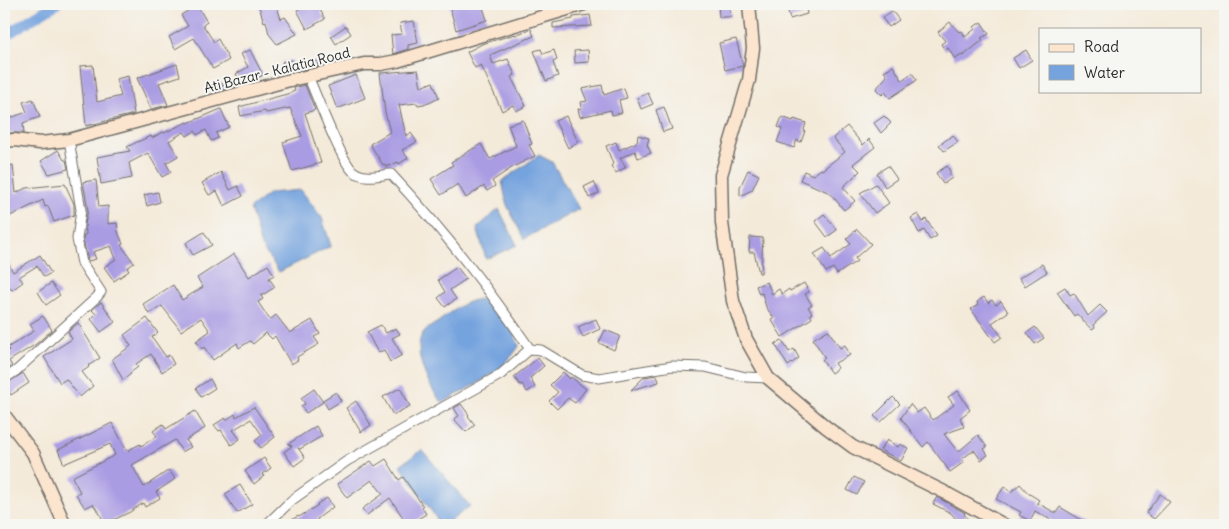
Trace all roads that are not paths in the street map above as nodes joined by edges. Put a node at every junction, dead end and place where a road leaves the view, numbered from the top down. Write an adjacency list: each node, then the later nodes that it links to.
1 (584, 4): 3 (main road, Ati Bazar - Kalatia Road)
2 (749, 4): 7 (main road)
3 (308, 76): 4 (main road, Ati Bazar - Kalatia Road); 6 (street)
4 (69, 140): 5 (main road, Ati Bazar - Kalatia Road); 8 (street)
5 (4, 141)
6 (530, 349): 7 (street); 11 (street)
7 (768, 378): 12 (main road)
8 (4, 379)
9 (4, 415): 10 (main road)
10 (65, 525)
11 (266, 525)
12 (1004, 525)

